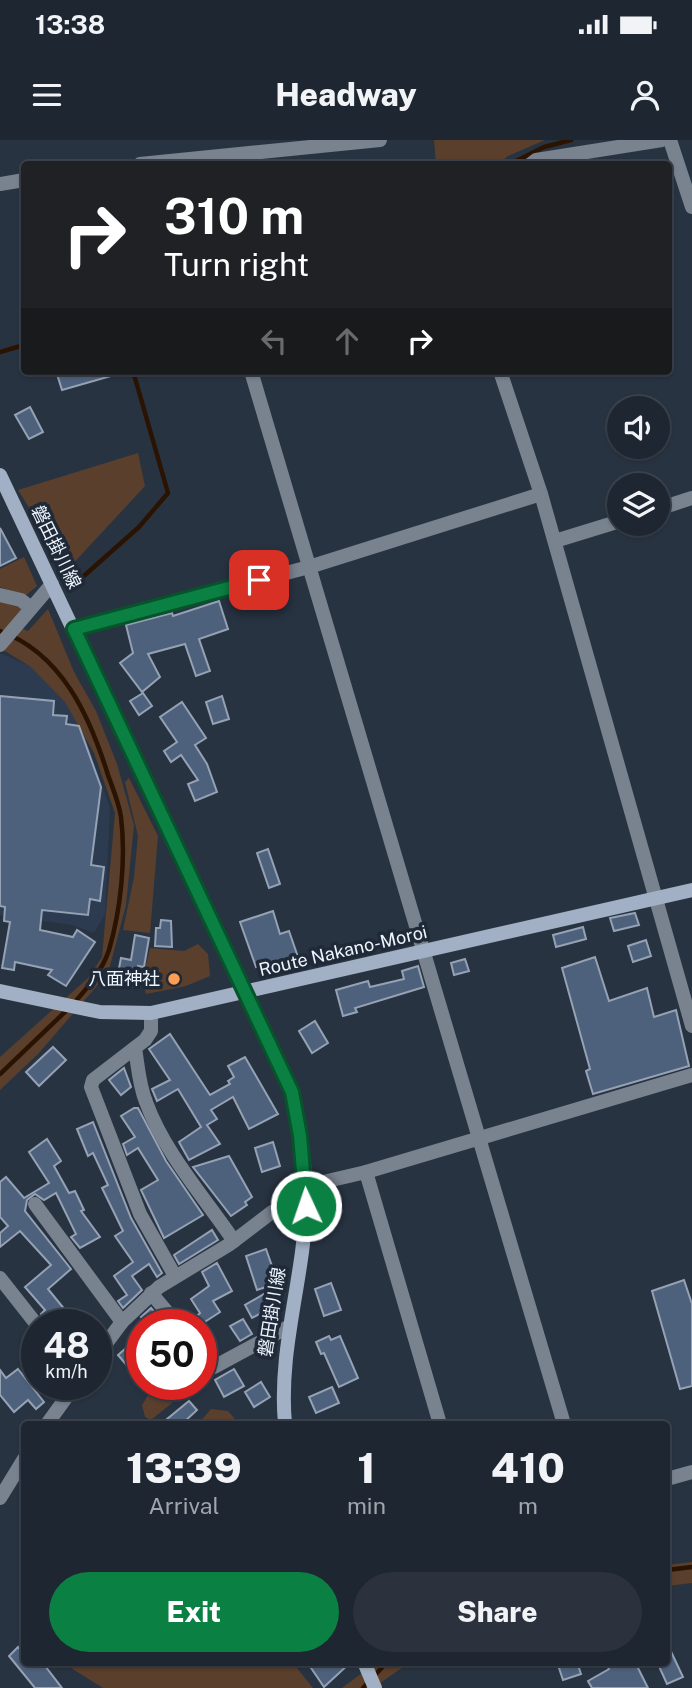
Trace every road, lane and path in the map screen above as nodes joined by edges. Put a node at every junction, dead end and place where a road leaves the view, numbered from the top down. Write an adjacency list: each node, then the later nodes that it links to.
1 (380, 140): 4 (street)
2 (662, 140): 6 (street)
3 (670, 140): 9 (street)
4 (337, 142): 5 (street)
5 (167, 161)
6 (535, 161)
7 (21, 180): 8 (street)
8 (0, 184)
9 (692, 207)
10 (252, 375): 18 (street)
11 (501, 375): 13 (street)
12 (0, 475): 19 (main road, 磐田掛川線)
13 (541, 494): 17 (street); 18 (street)
14 (692, 498): 15 (street)
15 (670, 505)
16 (607, 525): 17 (street)
17 (555, 541): 25 (street)
18 (309, 567): 22 (street); 26 (street)
19 (52, 584): 21 (street); 22 (main road, 磐田掛川線)
20 (0, 595): 21 (street)
21 (31, 608): 23 (street)
22 (74, 629): 28 (main road, 磐田掛川線)
23 (1, 645)
24 (692, 890): 25 (main road, Route Nakano-Moroi)
25 (654, 900): 26 (main road, Route Nakano-Moroi); 30 (street)
26 (423, 953): 28 (main road, Route Nakano-Moroi); 33 (street)
27 (0, 991): 29 (main road, Route Nakano-Moroi)
28 (246, 993): 29 (main road, Route Nakano-Moroi); 35 (main road, 磐田掛川線)
29 (151, 1013): 31 (street)
30 (692, 1026)
31 (135, 1048): 38 (street); 39 (street)
32 (692, 1075): 33 (street)
33 (480, 1137): 34 (street); 52 (street)
34 (366, 1172): 35 (street); 51 (street)
35 (306, 1186): 37 (main road, 磐田掛川線)
36 (34, 1205): 44 (street)
37 (306, 1206): 38 (street); 45 (main road, 磐田掛川線)
38 (234, 1241): 39 (street)
39 (175, 1276): 41 (street)
40 (0, 1278): 42 (street)
41 (151, 1293): 43 (street); 44 (street)
42 (24, 1309)
43 (164, 1309)
44 (122, 1322): 46 (street)
45 (288, 1327): 47 (street); 50 (main road, 磐田掛川線)
46 (112, 1335)
47 (217, 1365)
48 (65, 1400): 49 (street)
49 (50, 1421)
50 (285, 1421)
51 (439, 1421)
52 (563, 1421)
53 (21, 1464): 56 (street)
54 (692, 1472): 55 (street)
55 (670, 1478)
56 (0, 1498)
57 (365, 1666): 58 (main road)
58 (375, 1688)

